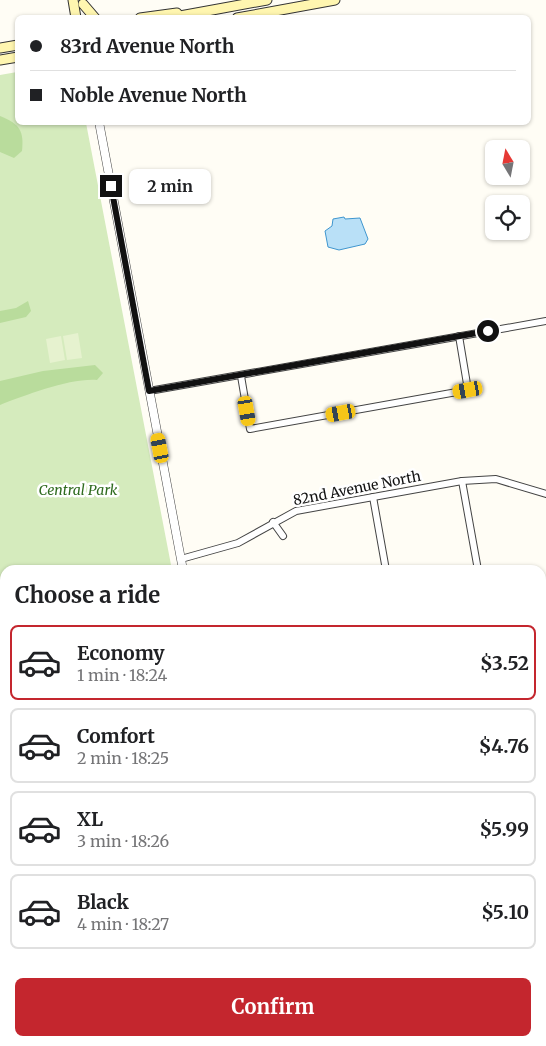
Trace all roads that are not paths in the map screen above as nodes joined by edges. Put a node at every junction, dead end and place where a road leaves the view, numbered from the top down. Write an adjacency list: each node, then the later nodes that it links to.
1 (71, 0): 6 (main road); 7 (main road)
2 (267, 0): 5 (main road)
3 (335, 0): 12 (main road)
4 (83, 2): 8 (main road); 9 (main road)
5 (187, 14): 10 (main road); 11 (main road)
6 (70, 15)
7 (75, 15)
8 (85, 15)
9 (93, 15)
10 (156, 15)
11 (183, 15)
12 (253, 15)
13 (15, 46): 14 (main road)
14 (0, 48)
15 (15, 58): 16 (main road)
16 (0, 60)
17 (15, 62): 18 (main road)
18 (0, 65)
19 (100, 125): 23 (street)
20 (546, 321): 21 (street)
21 (459, 336): 22 (street); 22 (street)
22 (241, 376): 23 (street)
23 (149, 391): 29 (street)
24 (462, 481): 25 (street, 82nd Avenue North); 26 (street, 82nd Avenue North); 32 (street)
25 (546, 494)
26 (373, 497): 27 (street, 82nd Avenue North); 31 (street)
27 (273, 522): 28 (street); 29 (street, 82nd Avenue North)
28 (283, 536)
29 (181, 559): 30 (street)
30 (182, 565)
31 (385, 565)
32 (477, 565)

